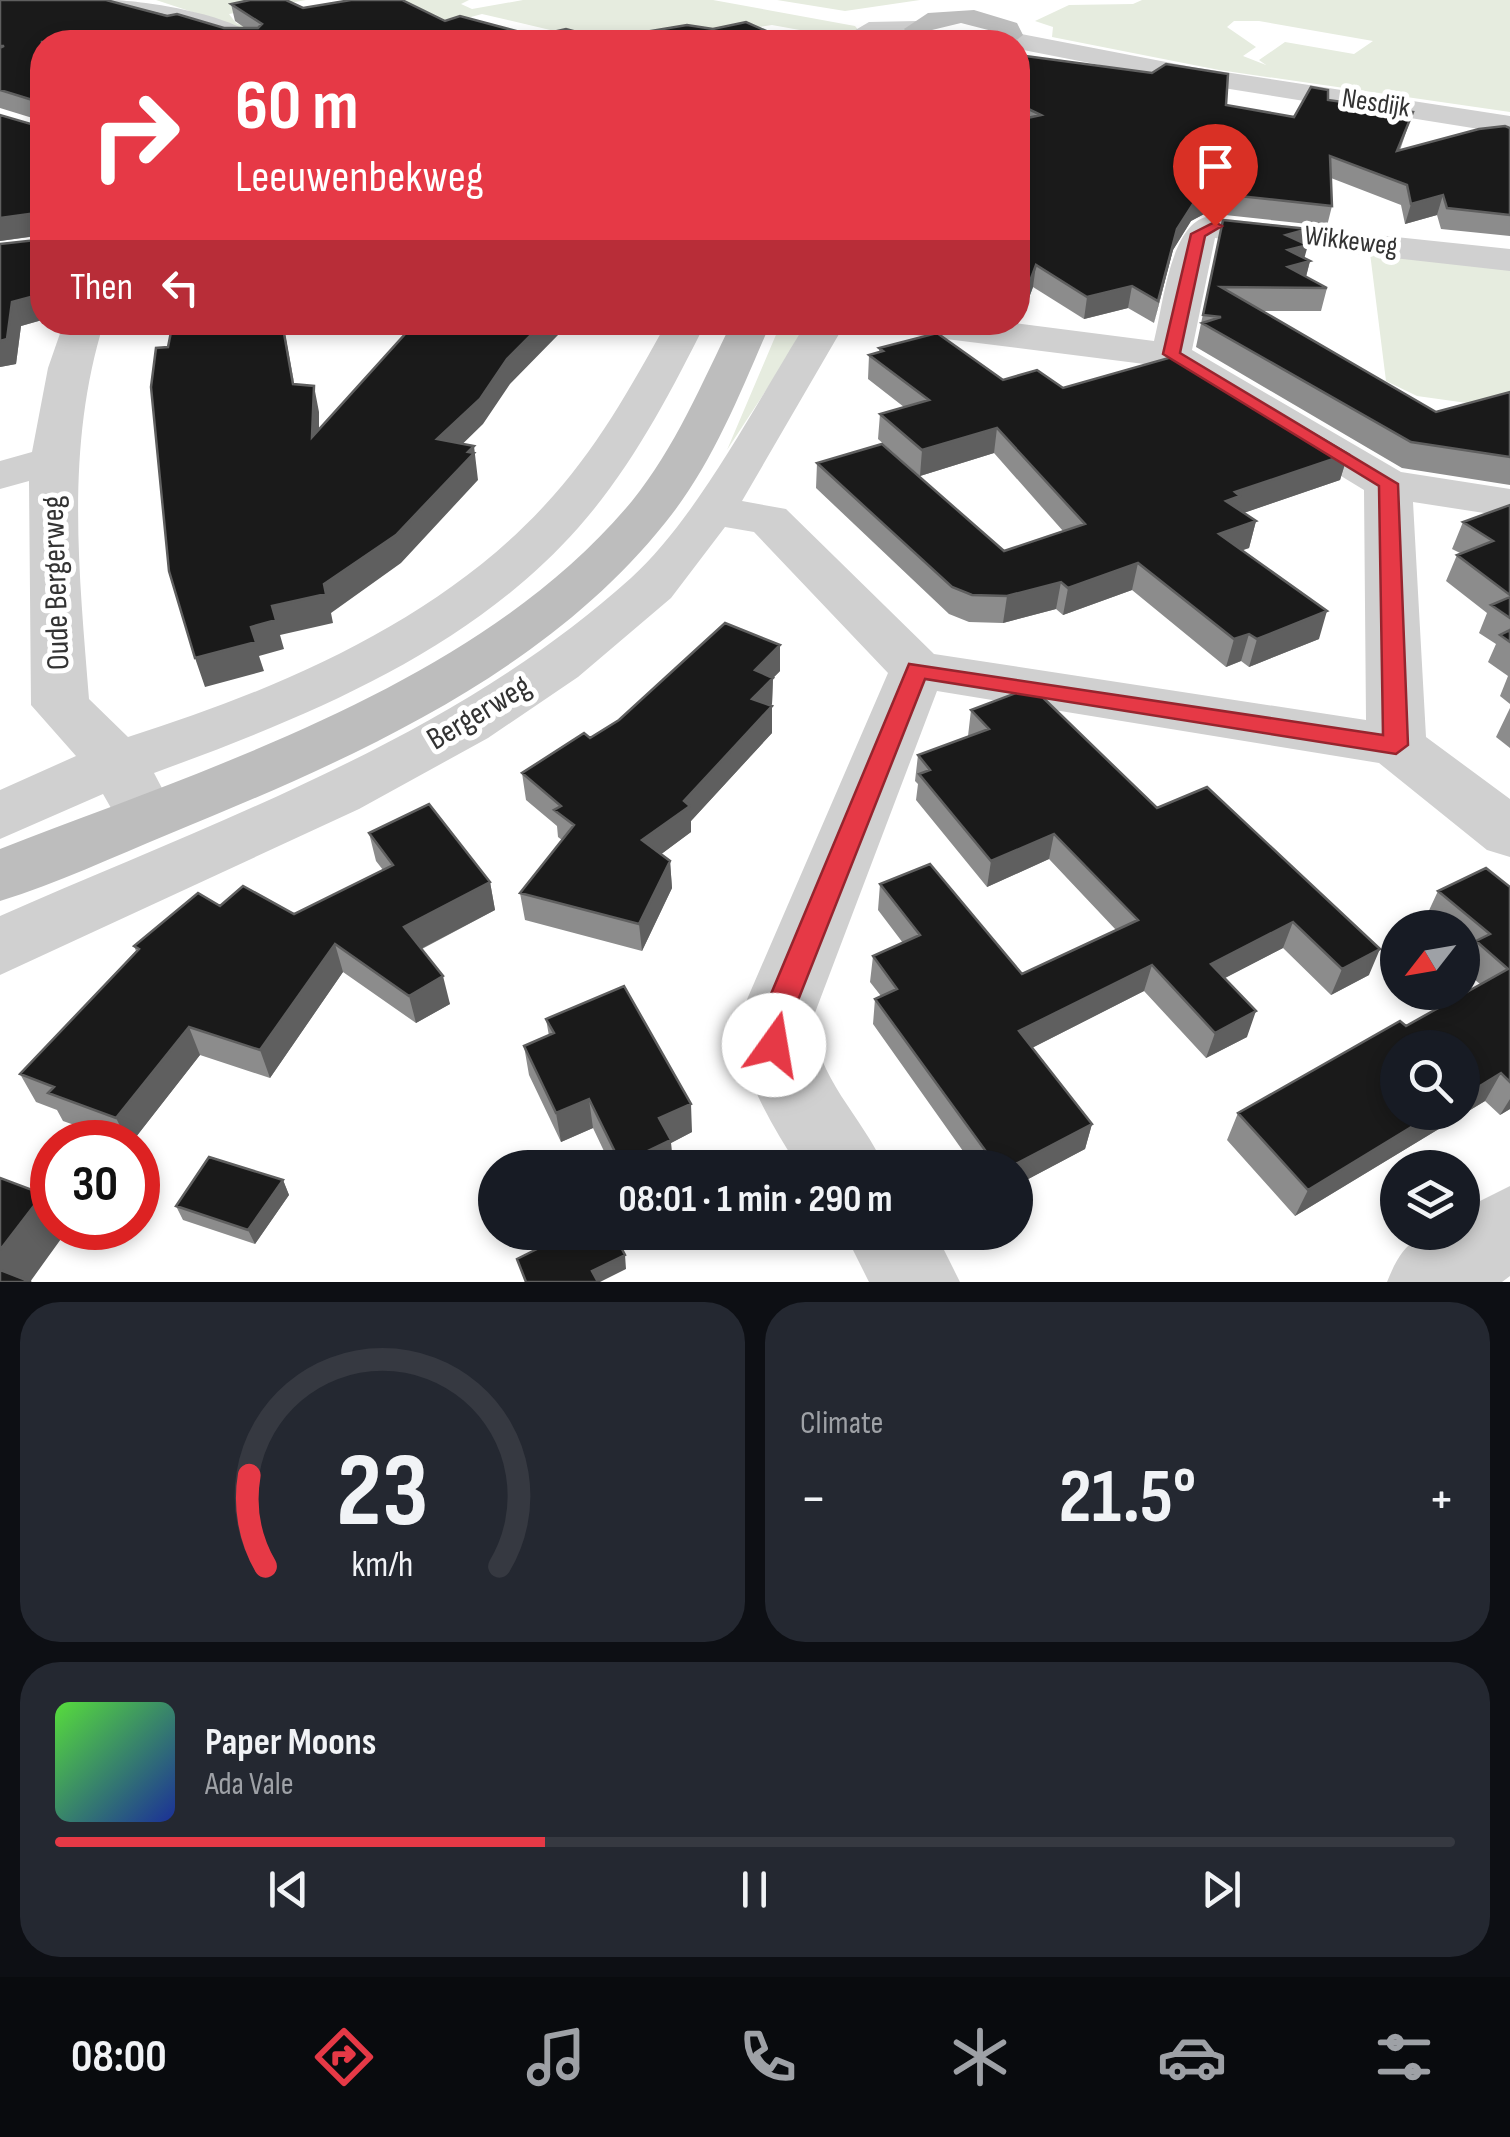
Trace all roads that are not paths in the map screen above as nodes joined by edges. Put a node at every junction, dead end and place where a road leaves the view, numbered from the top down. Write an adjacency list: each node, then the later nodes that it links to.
1 (120, 0): 3 (street)
2 (1003, 24): 4 (main road)
3 (219, 30)
4 (936, 30)
5 (1030, 32): 6 (street, Nesdijk)
6 (1510, 124)
7 (1510, 260): 13 (street, Wikkeweg)
8 (79, 335): 14 (street, Oude Bergerweg)
9 (680, 335): 21 (street)
10 (745, 335): 23 (main road, Bergerweg)
11 (819, 335): 18 (street, Bergerweg)
12 (1014, 335): 13 (street)
13 (1171, 354): 16 (street)
14 (52, 461): 15 (street); 21 (street, Oude Bergerweg)
15 (0, 475)
16 (1388, 484): 17 (street); 20 (street)
17 (1510, 503)
18 (712, 512): 19 (street); 26 (street, Bergerweg)
19 (917, 670): 20 (street); 27 (street)
20 (1396, 745): 24 (street)
21 (118, 763): 22 (street); 23 (street, Oude Bergerweg)
22 (1, 815)
23 (146, 816): 25 (main road, Bergerweg)
24 (1510, 833)
25 (0, 876)
26 (21, 938)
27 (834, 1150)
28 (1510, 1226): 31 (street)
29 (897, 1250): 30 (street)
30 (917, 1282)
31 (1430, 1282)

